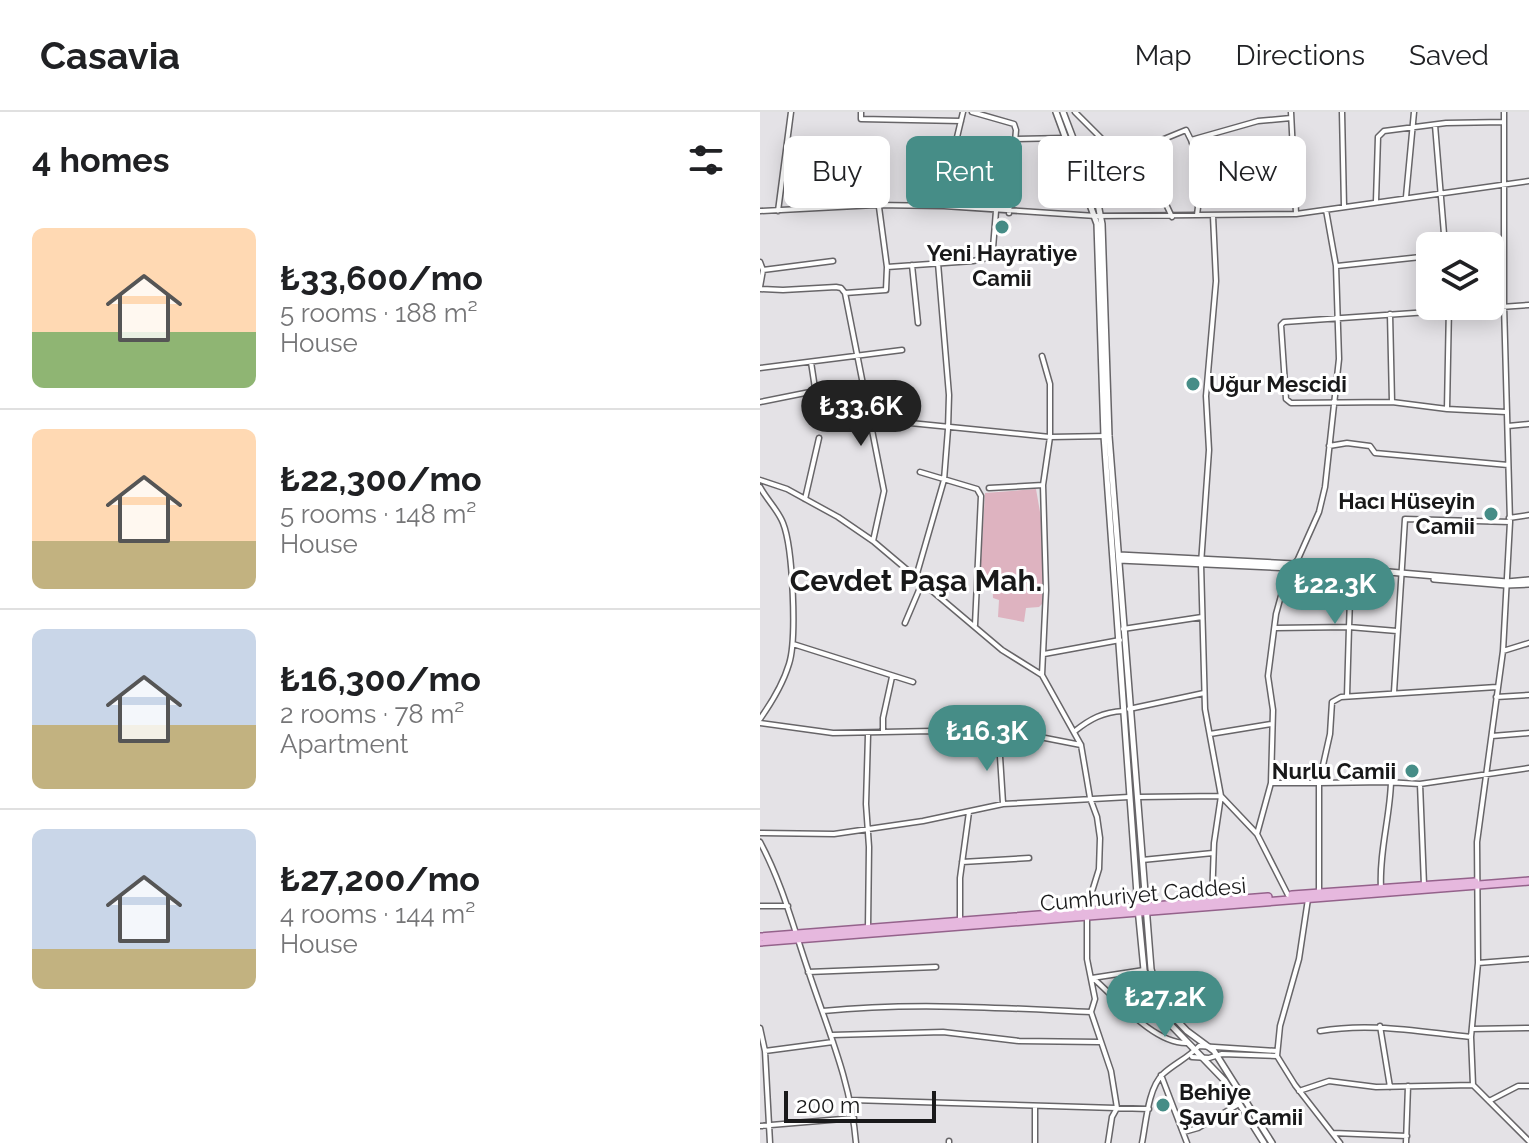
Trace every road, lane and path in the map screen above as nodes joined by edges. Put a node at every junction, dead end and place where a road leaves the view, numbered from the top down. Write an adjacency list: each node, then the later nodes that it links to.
1 (791, 112): 39 (street)
2 (861, 112): 12 (street)
3 (963, 112): 12 (street)
4 (972, 112): 17 (street)
5 (1056, 112): 18 (street)
6 (1063, 112): 19 (street)
7 (1075, 112): 20 (street)
8 (1342, 112): 29 (street)
9 (1414, 112): 15 (street)
10 (1504, 112): 13 (street)
11 (1291, 115): 23 (street); 42 (street)
12 (961, 121): 16 (street)
13 (1504, 122): 14 (street); 25 (street)
14 (1435, 125): 15 (street); 26 (street)
15 (1412, 127): 27 (street); 28 (street)
16 (958, 136)
17 (1015, 136)
18 (1069, 136)
19 (1069, 136)
20 (1099, 136)
21 (1171, 136): 22 (street)
22 (1189, 136)
23 (1205, 136)
24 (1529, 181): 25 (street)
25 (1505, 185): 26 (street); 48 (street)
26 (1439, 194): 27 (street); 47 (street)
27 (1406, 197): 28 (street)
28 (1376, 202): 29 (street)
29 (1344, 206): 37 (street)
30 (814, 208): 39 (street)
31 (879, 208): 55 (street)
32 (965, 208): 40 (street)
33 (1009, 208): 41 (street)
34 (1096, 208): 44 (street)
35 (1168, 208): 46 (street)
36 (1198, 208): 43 (street)
37 (1326, 210): 42 (street); 54 (street)
38 (760, 211): 39 (street)
39 (778, 211)
40 (996, 211): 41 (street); 52 (street)
41 (1009, 213): 44 (street)
42 (1296, 214): 45 (street)
43 (1197, 215): 45 (street); 46 (street)
44 (1099, 216): 46 (street); 82 (street)
45 (1213, 216): 98 (street)
46 (1172, 217)
47 (1443, 232)
48 (1504, 254)
49 (1416, 257): 54 (street)
50 (833, 261): 56 (street)
51 (760, 262): 56 (street)
52 (938, 263): 53 (street); 81 (street)
53 (912, 265): 55 (street); 65 (street)
54 (1336, 266): 63 (street)
55 (887, 267): 58 (street)
56 (763, 270): 57 (street)
57 (760, 288): 58 (street)
58 (845, 293): 67 (street)
59 (1504, 305): 60 (street); 76 (street)
60 (1529, 305)
61 (1416, 311): 62 (street)
62 (1390, 314): 63 (street); 73 (street)
63 (1339, 319): 74 (street); 74 (street)
64 (1449, 320): 75 (street)
65 (918, 323)
66 (902, 350): 67 (street)
67 (859, 355): 69 (street); 77 (street)
68 (1042, 356): 83 (street)
69 (811, 362): 70 (street); 71 (street)
70 (760, 368)
71 (815, 391): 72 (street); 78 (street)
72 (760, 402)
73 (1392, 402): 74 (street); 75 (street)
74 (1333, 403): 85 (street)
75 (1447, 409): 76 (street)
76 (1507, 412): 80 (street)
77 (870, 419): 81 (street); 96 (street)
78 (820, 421)
79 (1529, 424): 80 (street)
80 (1507, 426): 86 (street)
81 (948, 429): 83 (street); 89 (street)
82 (1107, 436): 83 (street); 97 (street)
83 (1050, 437): 90 (street)
84 (819, 438): 93 (street)
85 (1329, 446): 86 (street); 99 (street)
86 (1508, 465): 95 (street)
87 (920, 472): 89 (street)
88 (760, 480): 93 (street)
89 (944, 480): 102 (street); 108 (street)
90 (1043, 485): 92 (street); 117 (street)
91 (760, 487): 115 (street)
92 (989, 488)
93 (805, 499): 96 (street)
94 (1529, 515): 95 (street)
95 (1509, 520): 101 (street); 105 (street)
96 (873, 541): 102 (street)
97 (1116, 558): 98 (street); 111 (street); 113 (street)
98 (1201, 561): 99 (street); 106 (street)
99 (1293, 566): 100 (street); 101 (street); 110 (street)
100 (1351, 572): 101 (street); 109 (street)
101 (1400, 574): 105 (street); 112 (street)
102 (916, 577): 104 (street)
103 (1529, 582): 105 (street)
104 (922, 583): 107 (street); 108 (street)
105 (1506, 583): 116 (street)
106 (1202, 617): 111 (street); 123 (street)
107 (905, 623)
108 (975, 625): 118 (street)
109 (1349, 627): 110 (street); 112 (street); 125 (street)
110 (1275, 628): 129 (street)
111 (1123, 629): 127 (street)
112 (1397, 631): 122 (street)
113 (1120, 640): 117 (street); 127 (street)
114 (1529, 643): 116 (street)
115 (793, 644): 119 (street); 128 (street)
116 (1503, 651): 121 (street)
117 (1044, 654): 118 (street)
118 (1042, 675): 130 (street)
119 (892, 677): 120 (street); 131 (street)
120 (913, 682)
121 (1497, 687): 122 (street); 126 (street)
122 (1394, 692): 125 (street)
123 (1204, 693): 127 (street); 134 (street)
124 (1529, 695): 126 (street)
125 (1347, 696): 142 (street)
126 (1496, 697): 135 (street)
127 (1127, 710): 130 (street); 145 (street)
128 (760, 721): 133 (street)
129 (1272, 724): 134 (street); 141 (street)
130 (1075, 731): 137 (street)
131 (883, 732): 133 (street); 136 (street)
132 (1529, 733): 135 (street)
133 (868, 734): 149 (street)
134 (1210, 734): 144 (street)
135 (1491, 736): 139 (street)
136 (999, 741): 137 (street); 147 (street)
137 (1081, 745): 146 (street)
138 (1529, 768): 139 (street)
139 (1484, 775): 143 (street); 158 (street)
140 (1391, 782): 142 (street); 143 (street); 160 (street)
141 (1271, 783): 142 (street); 151 (street)
142 (1319, 783): 161 (street)
143 (1420, 784): 159 (street)
144 (1221, 796): 145 (street); 151 (street); 153 (street)
145 (1134, 797): 146 (street); 155 (street); 167 (street)
146 (1090, 798): 147 (street); 168 (street)
147 (1003, 804): 148 (street)
148 (969, 812): 149 (street); 156 (street)
149 (868, 828): 150 (street); 170 (street)
150 (760, 833)
151 (1257, 834): 162 (street)
152 (760, 842): 166 (street)
153 (1213, 853): 155 (street); 164 (street)
154 (1029, 858): 156 (street)
155 (1142, 860): 167 (street)
156 (962, 862): 169 (street)
157 (1529, 879): 158 (main road, Cumhuriyet Caddesi)
158 (1476, 884): 159 (main road, Cumhuriyet Caddesi); 163 (main road, Cumhuriyet Caddesi); 174 (street)
159 (1424, 885): 160 (main road, Cumhuriyet Caddesi)
160 (1381, 888): 161 (main road, Cumhuriyet Caddesi)
161 (1319, 893): 162 (main road, Cumhuriyet Caddesi)
162 (1288, 895): 164 (main road, Cumhuriyet Caddesi)
163 (1308, 899): 167 (main road, Cumhuriyet Caddesi); 195 (street)
164 (1212, 901): 167 (main road, Cumhuriyet Caddesi)
165 (760, 906): 166 (street)
166 (788, 906): 171 (street)
167 (1141, 910): 168 (main road, Cumhuriyet Caddesi); 176 (street); 191 (street)
168 (1086, 914): 169 (main road, Cumhuriyet Caddesi); 171 (main road, Cumhuriyet Caddesi); 178 (street)
169 (960, 921): 170 (main road, Cumhuriyet Caddesi)
170 (868, 928): 171 (main road, Cumhuriyet Caddesi)
171 (797, 936): 172 (main road, Cumhuriyet Caddesi); 177 (street)
172 (760, 940)
173 (1529, 959): 174 (street)
174 (1478, 963): 184 (street)
175 (936, 967): 177 (street)
176 (1144, 970): 178 (street); 190 (street)
177 (808, 972): 179 (street)
178 (1092, 978): 180 (street); 190 (street)
179 (823, 1011): 180 (street); 186 (street)
180 (1091, 1012): 189 (street)
181 (1380, 1026): 185 (street); 187 (street); 202 (street)
182 (760, 1028): 193 (street)
183 (1529, 1028): 184 (street)
184 (1472, 1029): 187 (street)
185 (1320, 1031)
186 (832, 1035): 188 (street); 189 (street)
187 (1471, 1037): 199 (street)
188 (833, 1042): 193 (street); 204 (street)
189 (1099, 1042): 208 (street)
190 (1189, 1043): 192 (street)
191 (1207, 1045): 192 (street); 194 (street); 195 (street)
192 (1195, 1050): 196 (street); 197 (street)
193 (765, 1051): 212 (street)
194 (1216, 1054): 195 (street); 197 (street); 224 (street)
195 (1277, 1054): 203 (street)
196 (1189, 1057): 197 (street); 198 (street)
197 (1204, 1059): 206 (street)
198 (1161, 1075): 209 (street); 213 (street)
199 (1473, 1085): 200 (street); 205 (street)
200 (1408, 1086): 202 (street); 215 (street)
201 (1529, 1086): 205 (street)
202 (1390, 1087): 203 (street)
203 (1299, 1091): 214 (street)
204 (851, 1100): 207 (street); 210 (street)
205 (1489, 1101): 216 (street)
206 (1241, 1103): 213 (street); 223 (street)
207 (1035, 1107): 208 (street); 219 (street)
208 (1117, 1108): 209 (street); 220 (street)
209 (1149, 1109): 221 (street)
210 (854, 1118): 212 (street); 218 (street)
211 (760, 1126): 212 (street)
212 (768, 1126): 217 (street)
213 (1184, 1132): 222 (street)
214 (1332, 1133): 215 (street); 225 (street)
215 (1407, 1136): 226 (street)
216 (1529, 1141)
217 (770, 1143)
218 (856, 1143)
219 (1035, 1143)
220 (1108, 1143)
221 (1142, 1143)
222 (1187, 1143)
223 (1264, 1143)
224 (1272, 1143)
225 (1340, 1143)
226 (1406, 1143)

